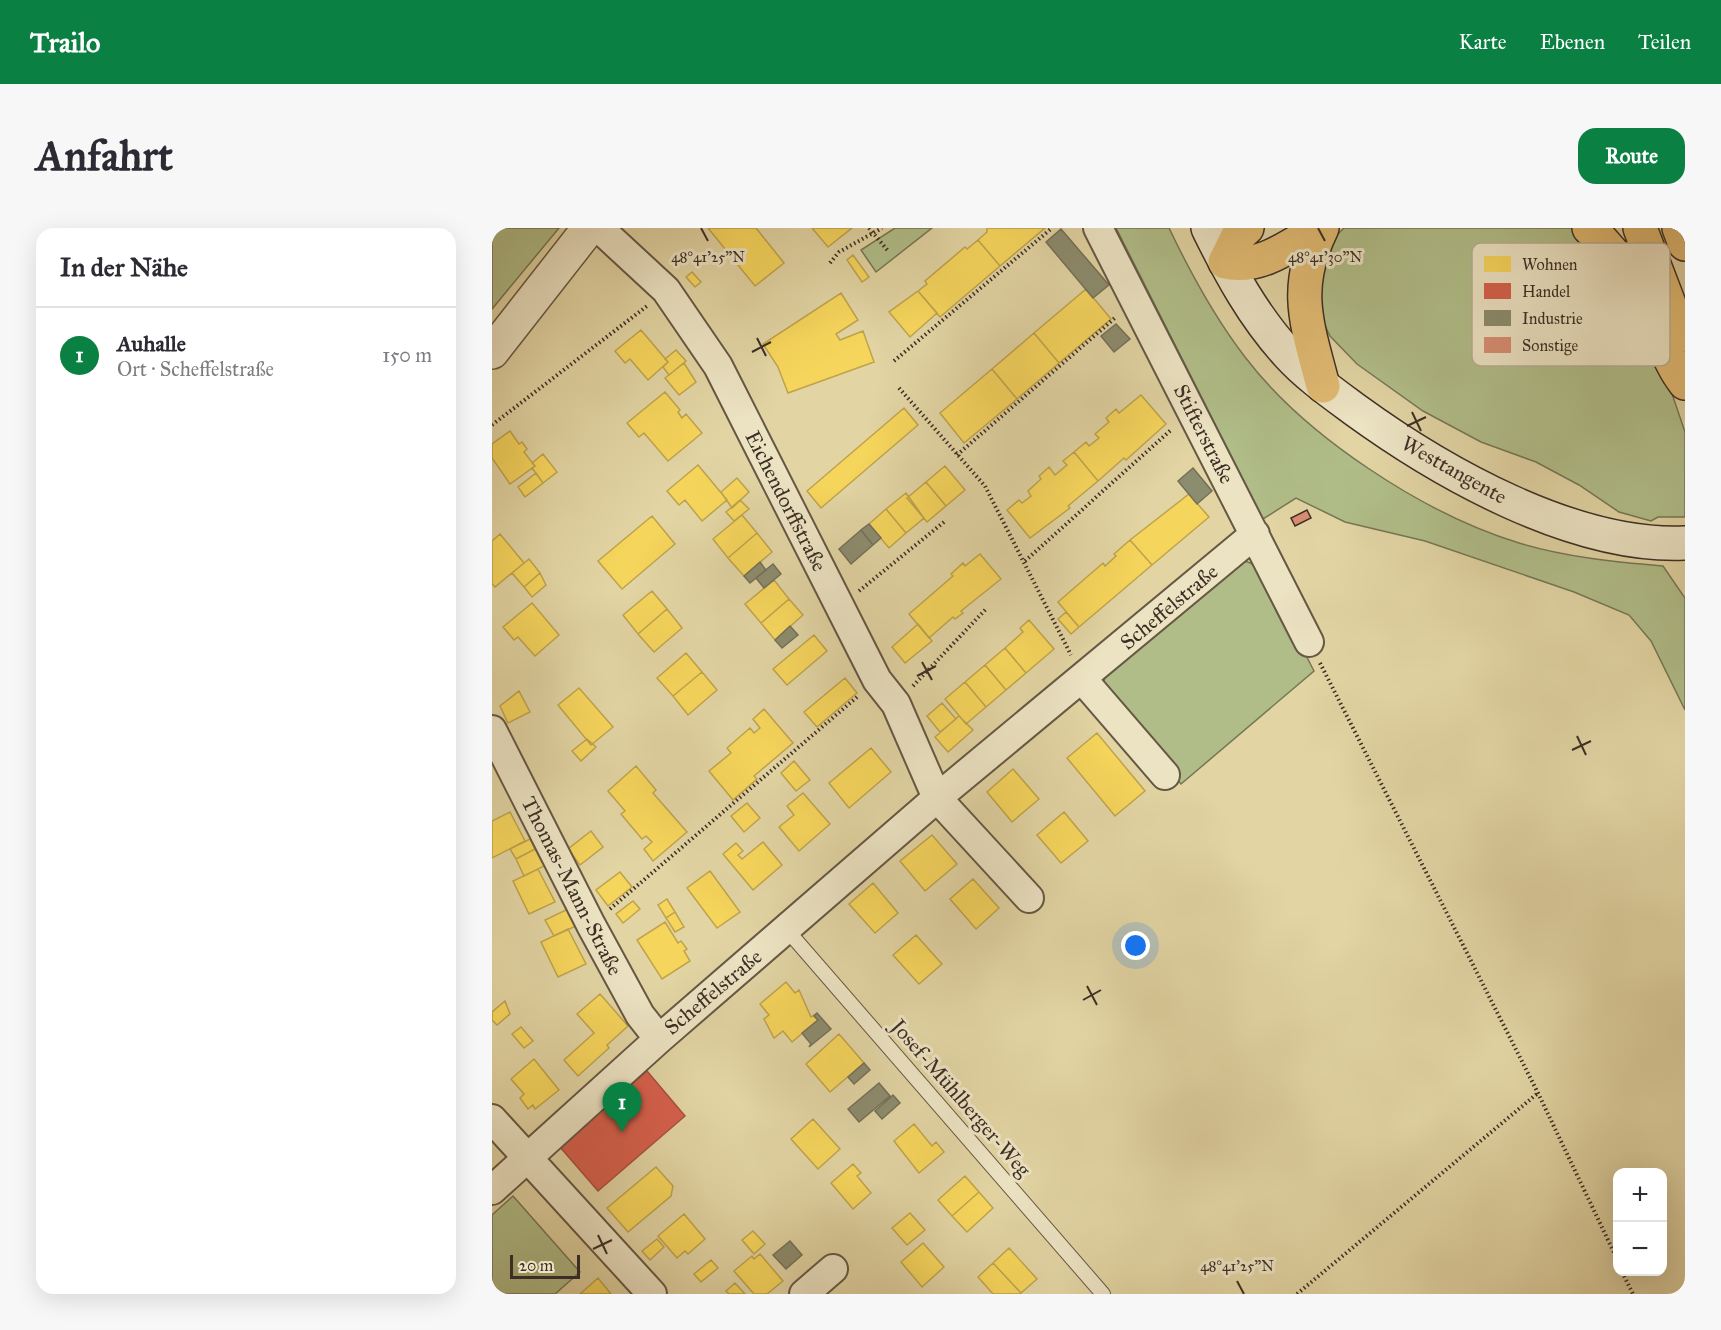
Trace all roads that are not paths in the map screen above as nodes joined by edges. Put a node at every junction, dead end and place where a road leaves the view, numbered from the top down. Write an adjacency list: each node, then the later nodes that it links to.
1 (589, 228): 16 (main road)
2 (599, 228): 26 (street, Eichendorffstraße)
3 (1098, 228): 20 (street, Stifterstraße)
4 (1208, 228): 13 (main road, Westtangente)
5 (1247, 228): 13 (highway)
6 (1321, 228): 13 (highway); 19 (highway)
7 (1589, 228): 10 (highway)
8 (1640, 228): 11 (highway)
9 (1679, 228): 12 (highway)
10 (1602, 243)
11 (1646, 243)
12 (1685, 244)
13 (1225, 262): 19 (main road, Westtangente)
14 (1670, 306): 15 (highway)
15 (1685, 345)
16 (492, 352)
17 (1670, 359): 18 (highway)
18 (1685, 383)
19 (1323, 386): 21 (main road, Westtangente)
20 (1256, 534): 22 (street, Stifterstraße); 23 (street, Scheffelstraße)
21 (1677, 543)
22 (1309, 642)
23 (1083, 680): 25 (street); 26 (street, Scheffelstraße)
24 (492, 730): 29 (street, Thomas-Mann-Straße)
25 (1165, 776)
26 (938, 798): 27 (street); 28 (street, Scheffelstraße)
27 (1029, 898)
28 (787, 930): 29 (street, Scheffelstraße); 36 (lane, Josef-Mühlberger-Weg)
29 (659, 1039): 31 (street, Scheffelstraße)
30 (492, 1119): 31 (street)
31 (527, 1159): 32 (street, Scheffelstraße); 34 (street)
32 (492, 1190)
33 (833, 1269): 35 (street)
34 (652, 1294)
35 (804, 1294)
36 (1103, 1294)

